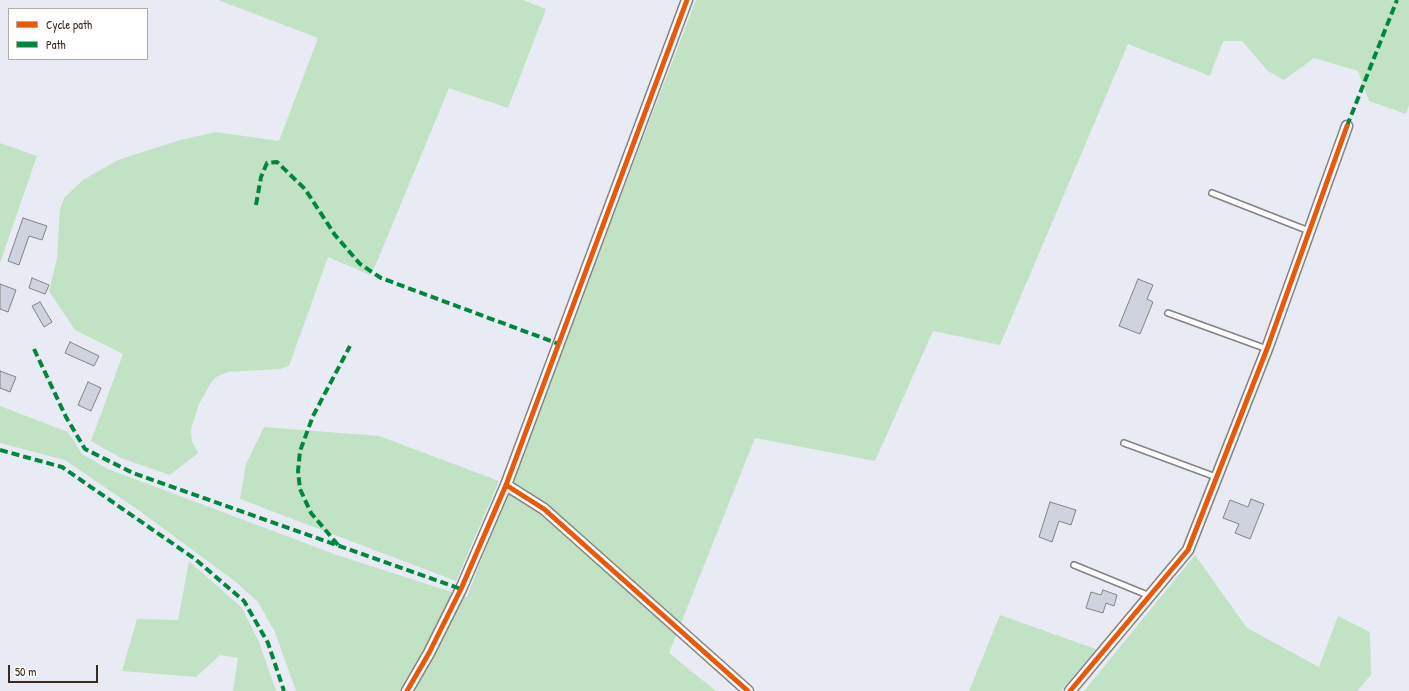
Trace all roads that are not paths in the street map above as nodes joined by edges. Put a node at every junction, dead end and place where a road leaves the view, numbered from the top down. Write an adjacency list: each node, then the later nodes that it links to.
1 (687, 0): 9 (street)
2 (1347, 126): 4 (street)
3 (1212, 193): 4 (lane)
4 (1309, 231): 6 (street)
5 (1168, 313): 6 (lane)
6 (1267, 349): 8 (street)
7 (1124, 442): 8 (lane)
8 (1216, 477): 11 (street)
9 (506, 485): 12 (street); 13 (street)
10 (1074, 565): 11 (lane)
11 (1150, 596): 14 (street)
12 (407, 691)
13 (748, 691)
14 (1070, 691)

